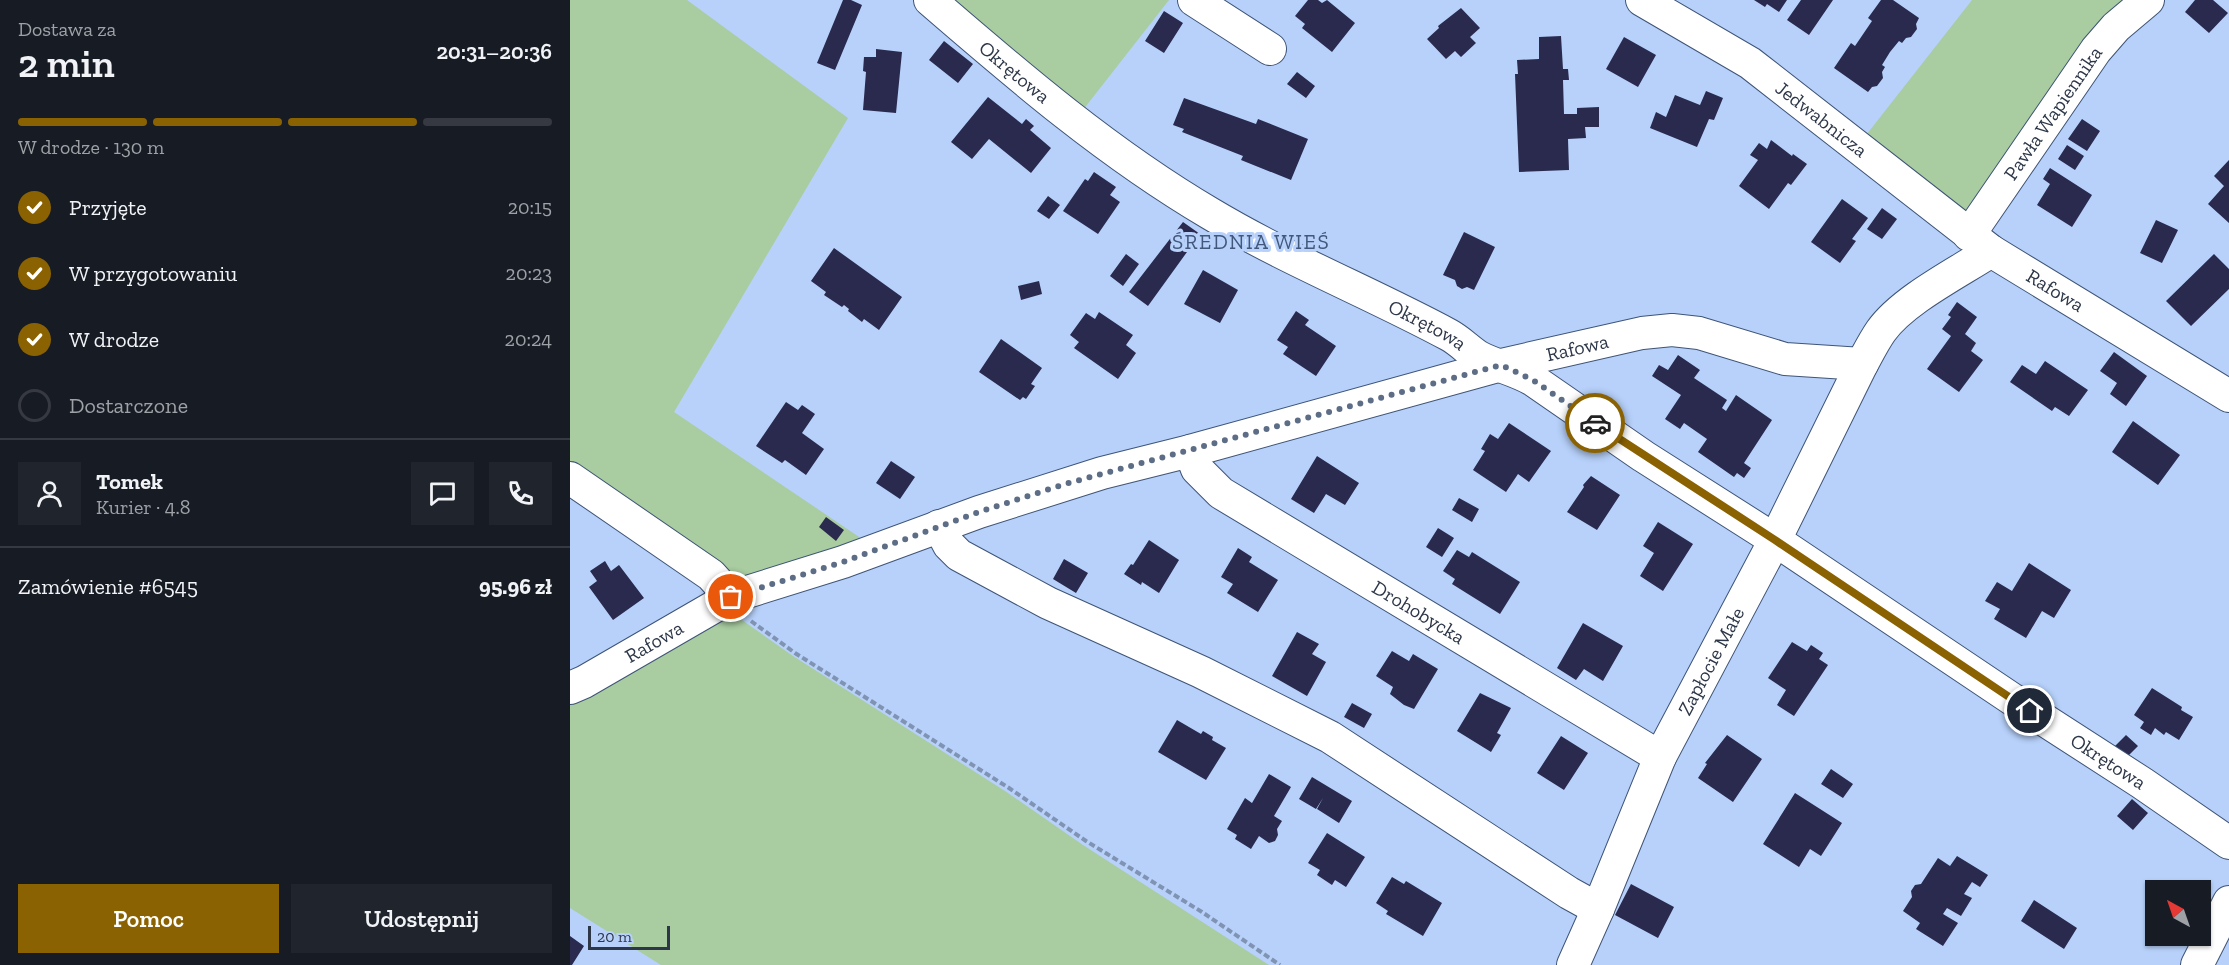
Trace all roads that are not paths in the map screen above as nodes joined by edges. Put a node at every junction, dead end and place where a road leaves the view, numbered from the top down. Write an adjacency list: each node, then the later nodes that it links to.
1 (930, 0): 9 (street, Okrętowa)
2 (1194, 0): 6 (street)
3 (1642, 0): 5 (street, Jedwabnicza)
4 (2148, 0): 7 (street, Pawła Wapiennika)
5 (1677, 8): 7 (street, Jedwabnicza)
6 (1270, 49)
7 (1980, 243): 8 (street); 10 (street, Rafowa)
8 (1862, 364): 9 (street, Rafowa); 14 (street, Zapłocie Małe)
9 (1501, 365): 11 (street, Rafowa); 14 (street, Okrętowa)
10 (2229, 396)
11 (1190, 451): 13 (street, Rafowa); 17 (street, Drohobycka)
12 (570, 478): 15 (street)
13 (939, 526): 15 (street, Rafowa); 20 (street)
14 (1775, 540): 17 (street, Zapłocie Małe); 18 (street, Okrętowa)
15 (731, 597): 16 (street, Rafowa)
16 (570, 688)
17 (1660, 757): 20 (street, Zapłocie Małe)
18 (2229, 843)
19 (2229, 902): 22 (street)
20 (1598, 909): 21 (street, Zapłocie Małe)
21 (1573, 965)
22 (2197, 965)

